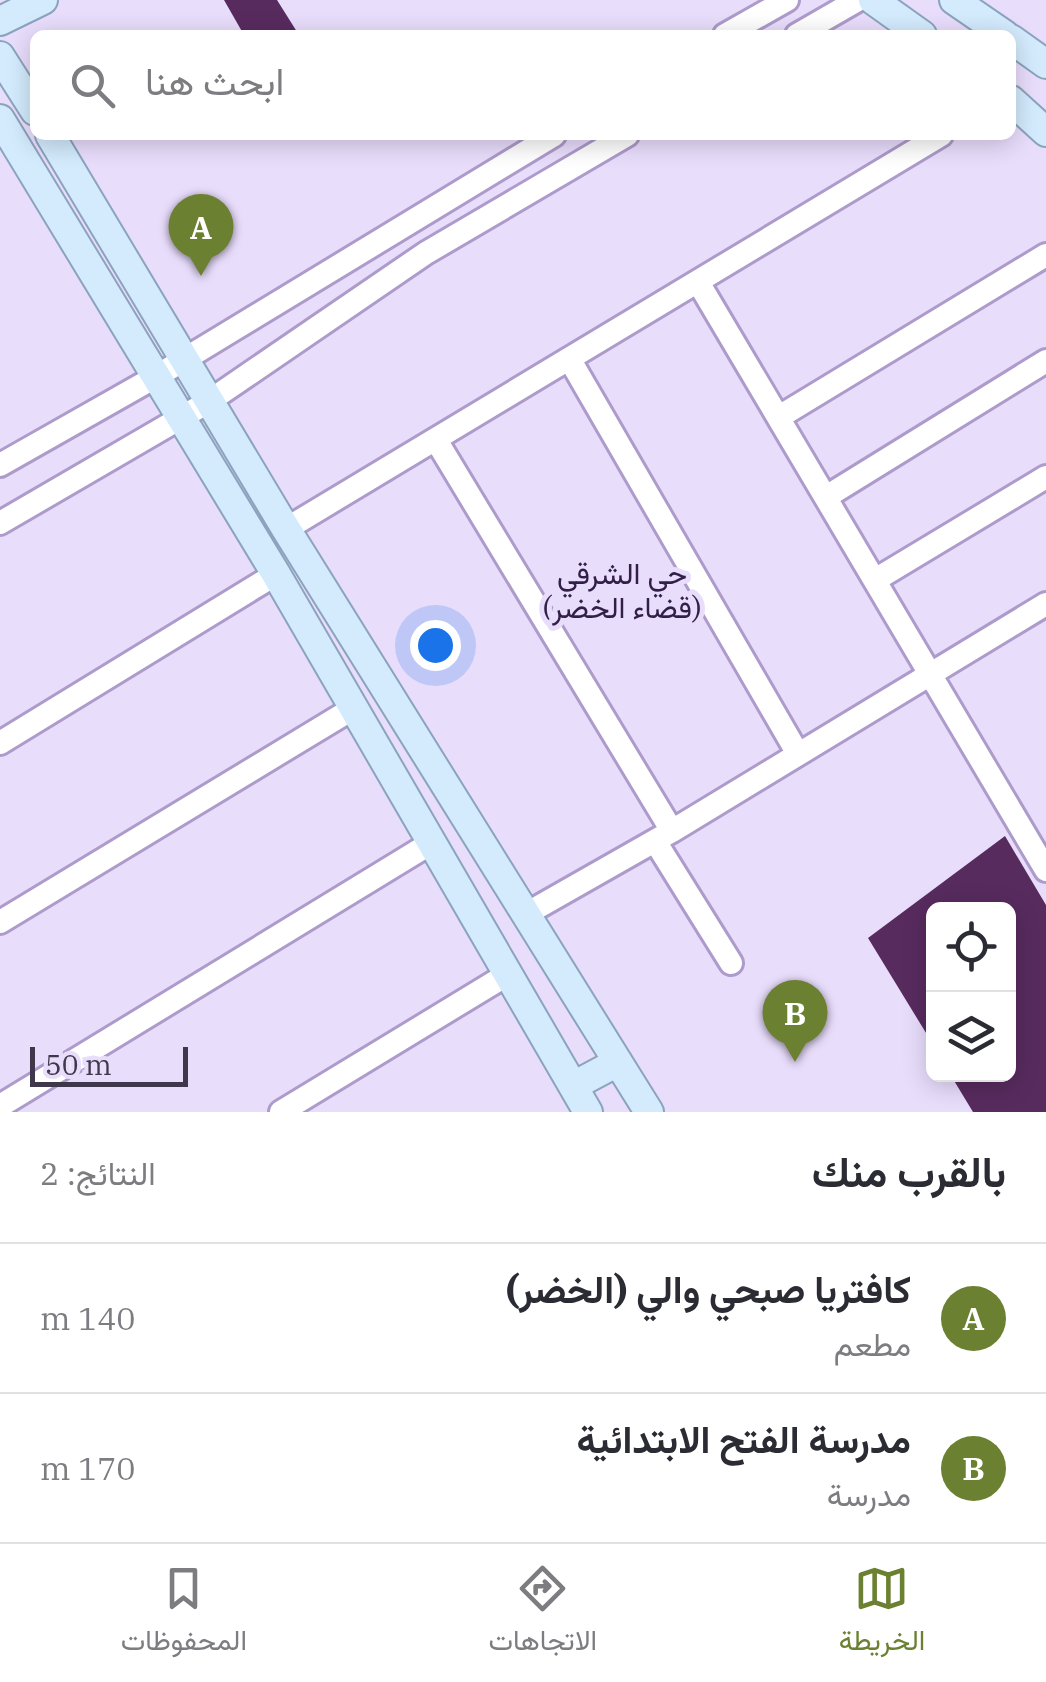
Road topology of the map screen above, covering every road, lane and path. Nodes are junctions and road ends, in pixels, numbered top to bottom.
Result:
1 (43, 0) edge
2 (787, 0) edge
3 (855, 0) edge
4 (873, 0) edge
5 (954, 0) edge
6 (0, 21) edge
7 (733, 30) edge
8 (805, 30) edge
9 (915, 30) edge
10 (997, 30) edge
11 (1016, 43) edge
12 (0, 56) edge
13 (1046, 64) edge
14 (30, 103) edge
15 (1016, 105) edge
16 (0, 118) edge
17 (1046, 132) edge
18 (53, 140) edge
19 (546, 140) edge
20 (618, 140) edge
21 (933, 140) edge
22 (1046, 255) edge
23 (698, 282) junction
24 (184, 359) junction
25 (570, 360) junction
26 (1046, 361) edge
27 (157, 376) junction
28 (208, 402) junction
29 (182, 418) junction
30 (779, 418) junction
31 (436, 440) junction
32 (0, 465) edge
33 (1046, 477) edge
34 (826, 496) junction
35 (0, 523) edge
36 (286, 529) junction
37 (276, 574) junction
38 (876, 580) junction
39 (1046, 604) edge
40 (930, 672) junction
41 (352, 709) junction
42 (0, 742) edge
43 (798, 754) junction
44 (664, 836) junction
45 (431, 842) junction
46 (1046, 870) edge
47 (526, 914) junction
48 (0, 922) edge
49 (731, 963) dead end
50 (508, 974) junction
51 (618, 1062) junction
52 (573, 1086) junction
53 (0, 1106) edge
54 (281, 1112) edge
55 (588, 1112) edge
56 (650, 1112) edge

1 - 6 main road
2 - 7 street
3 - 4 main road
3 - 8 street
4 - 9 main road
5 - 10 main road
11 - 13 main road
12 - 14 main road
15 - 17 main road
16 - 27 main road
18 - 24 main road
19 - 24 street
20 - 28 street
21 - 23 street
22 - 30 street
23 - 25 street
23 - 30 street
24 - 27 street
24 - 28 main road
25 - 31 street
25 - 43 street
26 - 34 street
27 - 29 main road
27 - 32 street
28 - 29 street
28 - 36 main road
29 - 35 street
29 - 37 main road
30 - 34 street
31 - 36 street
31 - 44 street
33 - 38 street
34 - 38 street
36 - 47 main road
37 - 41 main road
37 - 42 street
38 - 40 street
39 - 40 street
40 - 43 street
40 - 46 street
41 - 45 main road
41 - 48 street
43 - 44 street
44 - 47 street
44 - 49 street
45 - 50 main road
45 - 53 street
47 - 51 main road
50 - 52 main road
50 - 54 street
51 - 52 main road
51 - 56 main road
52 - 55 main road

